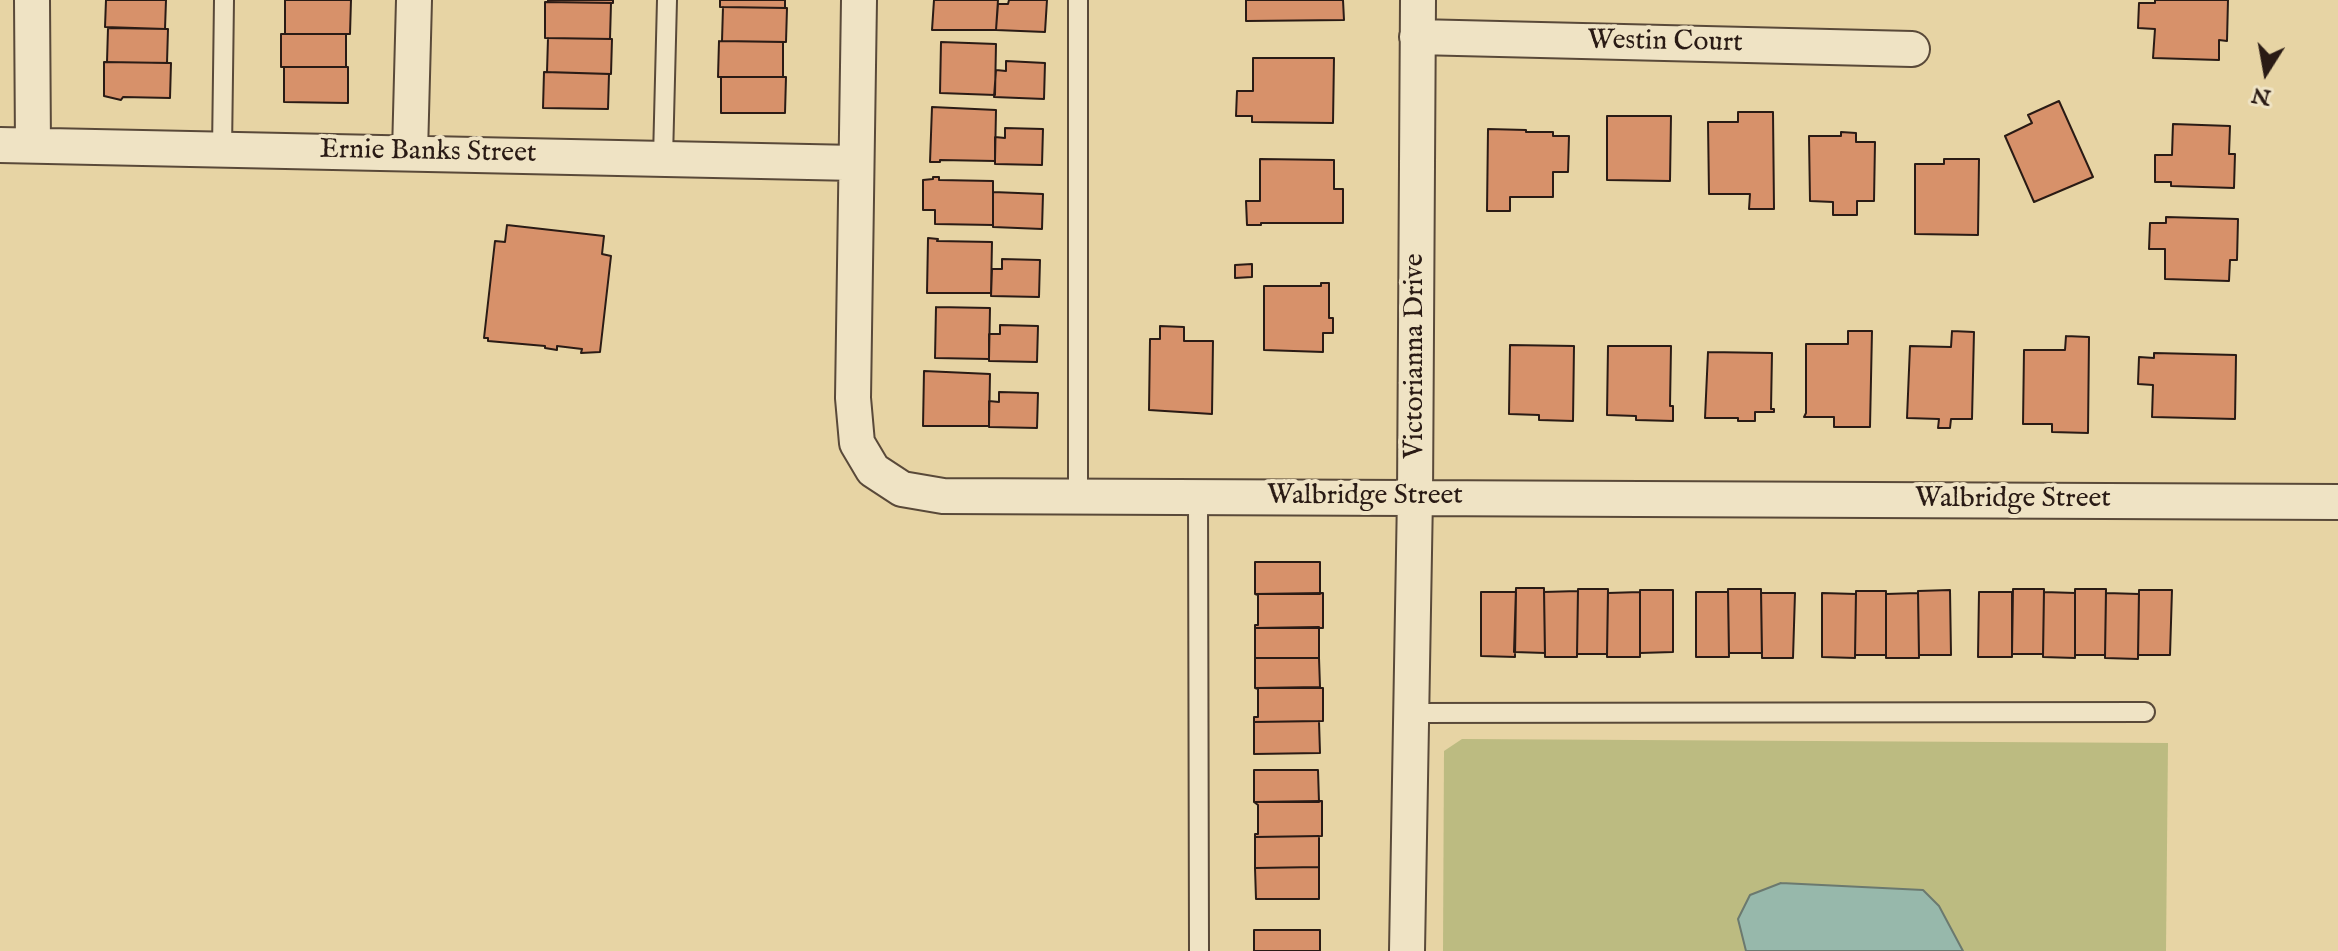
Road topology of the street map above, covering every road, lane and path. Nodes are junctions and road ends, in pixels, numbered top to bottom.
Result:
1 (32, 0) edge
2 (224, 0) edge
3 (414, 0) edge
4 (667, 0) edge
5 (859, 0) edge
6 (1078, 0) edge
7 (1418, 0) edge
8 (1417, 37) junction
9 (1912, 49) dead end
10 (16, 145) edge
11 (222, 150) junction
12 (410, 153) junction
13 (663, 158) junction
14 (856, 163) junction
15 (1078, 496) junction
16 (1415, 496) junction
17 (1198, 497) junction
18 (2338, 502) edge
19 (2145, 712) dead end
20 (1412, 713) junction
21 (1199, 951) edge
22 (1407, 951) edge

1 - 10 street
2 - 11 lane
3 - 12 street
4 - 13 lane
5 - 14 street, Walbridge Street
6 - 15 lane
7 - 8 street, Victorianna Drive
8 - 9 street, Westin Court
8 - 16 street, Victorianna Drive
10 - 11 street, Ernie Banks Street
11 - 12 street, Ernie Banks Street
12 - 13 street, Ernie Banks Street
13 - 14 street, Ernie Banks Street
14 - 15 street, Walbridge Street
15 - 17 street, Walbridge Street
16 - 17 street, Walbridge Street
16 - 18 street, Walbridge Street
16 - 20 street, Victorianna Drive
17 - 21 lane
19 - 20 lane
20 - 22 street, Victorianna Drive

